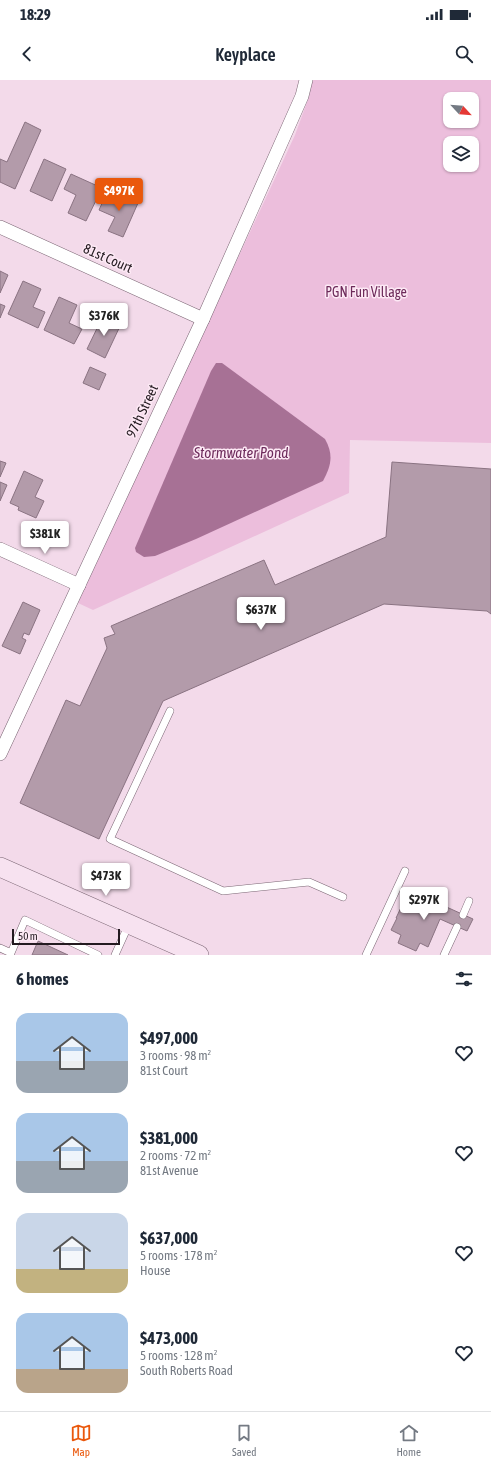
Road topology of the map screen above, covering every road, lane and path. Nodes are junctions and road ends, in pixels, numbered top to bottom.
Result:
1 (306, 80) edge
2 (0, 227) edge
3 (203, 319) junction
4 (0, 549) edge
5 (79, 585) junction
6 (170, 711) dead end
7 (0, 754) edge
8 (0, 867) edge
9 (405, 871) dead end
10 (343, 897) dead end
11 (469, 901) dead end
12 (463, 915) dead end
13 (129, 924) junction
14 (457, 927) dead end
15 (0, 948) edge
16 (98, 955) edge
17 (115, 955) edge
18 (199, 955) edge
19 (366, 955) edge
20 (444, 955) edge

1 - 3 street, 97th Street
2 - 3 street, 81st Court
3 - 5 street, 97th Street
4 - 5 street
5 - 7 street, 97th Street
6 - 10 lane
8 - 13 street
9 - 19 lane
11 - 12 lane
13 - 17 lane
13 - 18 street
14 - 20 lane
15 - 16 lane

